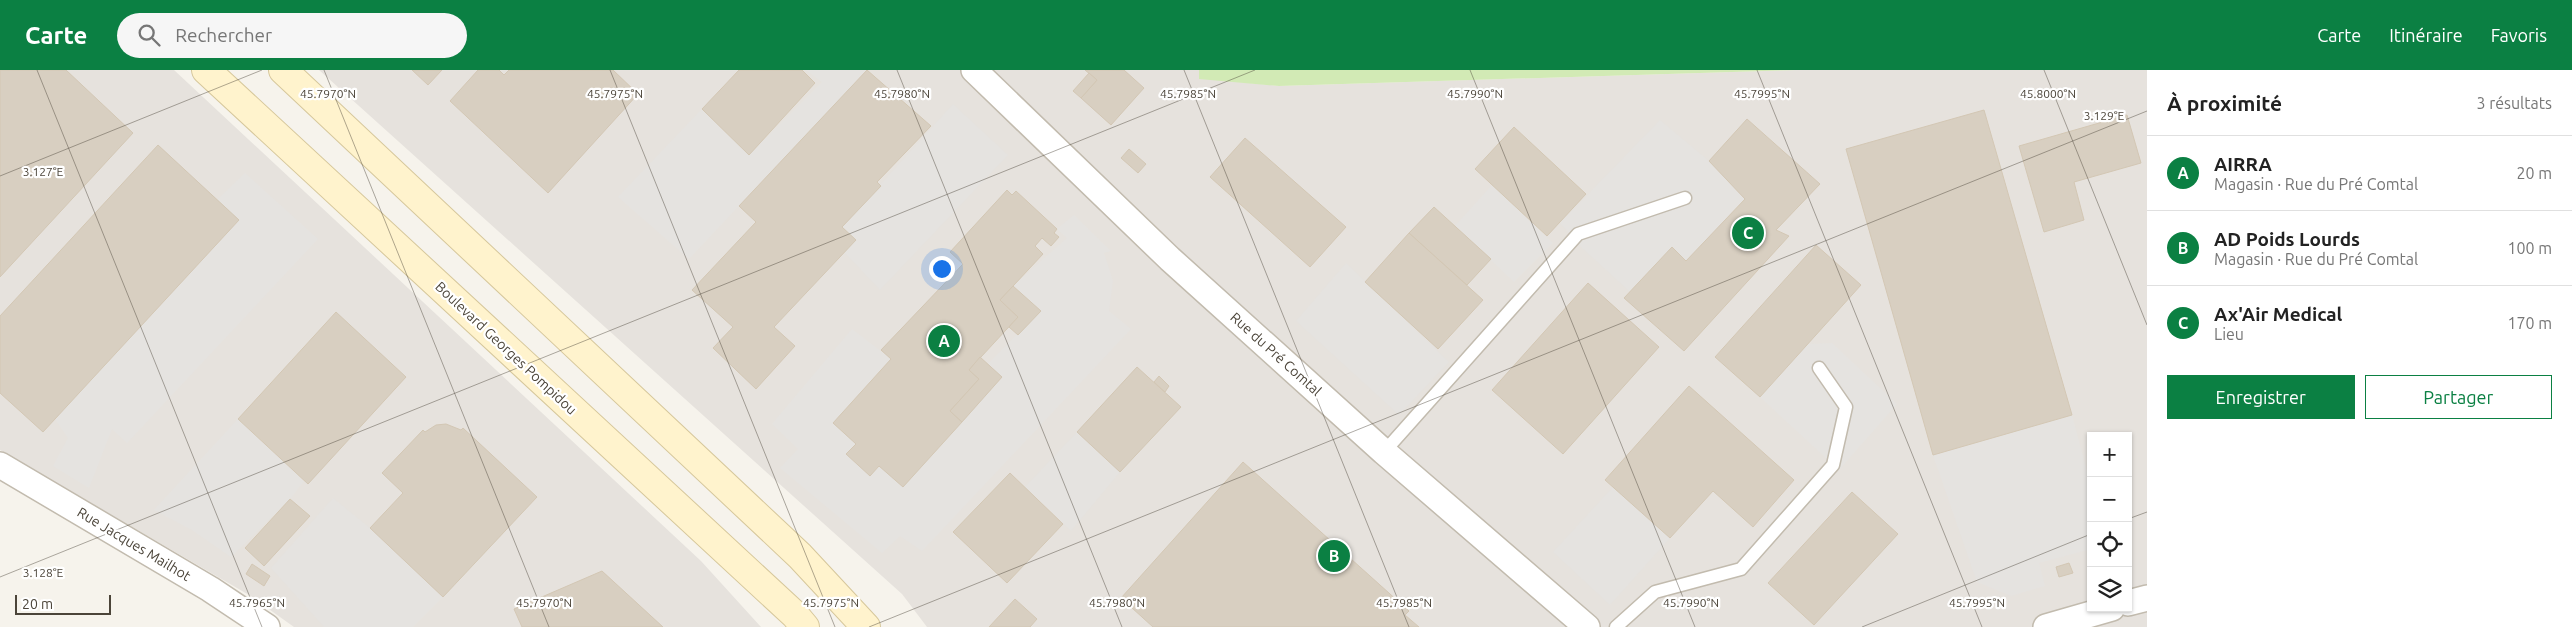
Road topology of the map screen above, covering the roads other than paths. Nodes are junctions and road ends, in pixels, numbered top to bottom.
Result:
1 (206, 70) edge
2 (283, 70) edge
3 (974, 70) edge
4 (1685, 198) dead end
5 (1819, 368) dead end
6 (1384, 452) junction
7 (0, 465) edge
8 (2147, 598) edge
9 (2132, 602) edge
10 (2098, 612) edge
11 (266, 627) edge
12 (805, 627) edge
13 (866, 627) edge
14 (1587, 627) edge
15 (1616, 627) edge
16 (2046, 627) edge

1 - 12 main road, Boulevard Georges Pompidou
2 - 13 main road
3 - 6 street, Rue du Pré Comtal
4 - 6 lane
5 - 15 lane
6 - 14 street, Rue du Pré Comtal
7 - 11 street, Rue Jacques Mailhot
8 - 9 street
10 - 16 street

